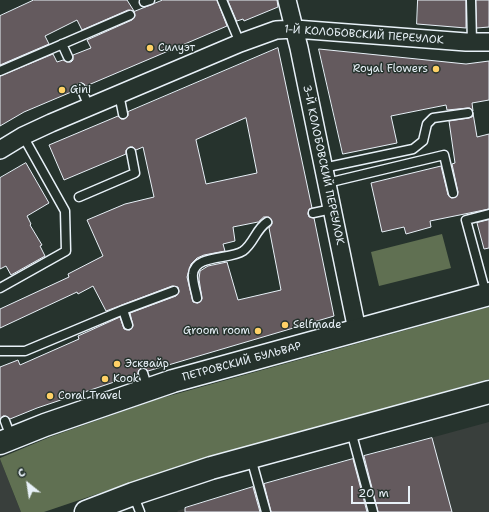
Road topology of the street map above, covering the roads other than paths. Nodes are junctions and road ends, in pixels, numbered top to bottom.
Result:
1 (222, 0) edge
2 (287, 0) edge
3 (471, 0) edge
4 (130, 15) dead end
5 (295, 29) junction
6 (472, 42) junction
7 (489, 42) edge
8 (240, 43) junction
9 (62, 44) junction
10 (68, 58) dead end
11 (0, 71) edge
12 (81, 88) dead end
13 (119, 94) junction
14 (89, 107) junction
15 (468, 113) dead end
16 (123, 114) dead end
17 (23, 136) junction
18 (0, 150) edge
19 (131, 152) dead end
20 (325, 175) junction
21 (453, 193) dead end
22 (79, 197) dead end
23 (332, 209) junction
24 (313, 213) dead end
25 (489, 214) edge
26 (267, 222) dead end
27 (0, 288) edge
28 (174, 290) dead end
29 (488, 295) edge
30 (198, 298) dead end
31 (123, 310) junction
32 (128, 325) dead end
33 (357, 330) junction
34 (0, 351) edge
35 (489, 392) edge
36 (351, 431) junction
37 (5, 434) edge
38 (251, 458) junction
39 (137, 503) edge
40 (86, 512) edge
41 (266, 512) edge
42 (374, 512) edge

1 - 8 lane
2 - 5 street, 3-Й КОЛОБОВСКИЙ ПЕРЕУЛОК
3 - 6 lane
4 - 9 lane
5 - 6 street, 1-Й КОЛОБОВСКИЙ ПЕРЕУЛОК
5 - 8 street, 1-Й КОЛОБОВСКИЙ ПЕРЕУЛОК
5 - 20 street, 3-Й КОЛОБОВСКИЙ ПЕРЕУЛОК
6 - 7 street, 1-Й КОЛОБОВСКИЙ ПЕРЕУЛОК
8 - 13 street, 1-Й КОЛОБОВСКИЙ ПЕРЕУЛОК
9 - 10 lane
9 - 11 lane
12 - 14 lane
13 - 14 street, 1-Й КОЛОБОВСКИЙ ПЕРЕУЛОК
13 - 16 lane
14 - 17 street, 1-Й КОЛОБОВСКИЙ ПЕРЕУЛОК
15 - 20 lane
17 - 18 street, 1-Й КОЛОБОВСКИЙ ПЕРЕУЛОК
17 - 27 lane
19 - 22 lane
20 - 21 lane
20 - 23 street, 3-Й КОЛОБОВСКИЙ ПЕРЕУЛОК
23 - 24 lane
23 - 33 street, 3-Й КОЛОБОВСКИЙ ПЕРЕУЛОК
25 - 29 lane
26 - 30 lane
28 - 31 lane
29 - 33 main road, ПЕТРОВСКИЙ БУЛЬВАР
31 - 32 lane
31 - 34 lane
33 - 37 main road, ПЕТРОВСКИЙ БУЛЬВАР
35 - 36 main road
36 - 38 main road
36 - 42 lane
38 - 39 main road
38 - 41 lane
39 - 40 main road

